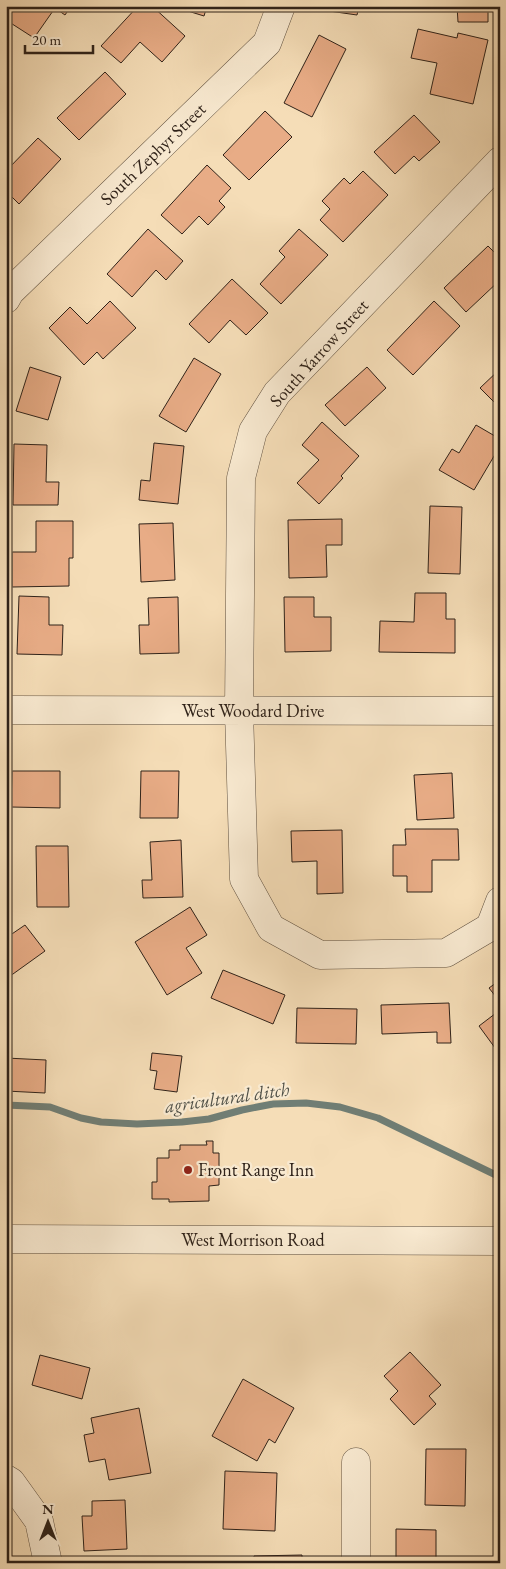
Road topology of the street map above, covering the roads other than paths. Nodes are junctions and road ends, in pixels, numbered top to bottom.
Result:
1 (281, 6) edge
2 (500, 161) edge
3 (8, 293) edge
4 (6, 710) edge
5 (239, 711) junction
6 (500, 711) edge
7 (500, 901) edge
8 (6, 1239) edge
9 (500, 1241) edge
10 (356, 1462) dead end
11 (6, 1480) edge
12 (48, 1563) edge
13 (356, 1563) edge

1 - 3 street, South Zephyr Street
2 - 5 street, South Yarrow Street
4 - 5 street, West Woodard Drive
5 - 6 street, West Woodard Drive
5 - 7 street, South Yarrow Street
8 - 9 street, West Morrison Road
10 - 13 street
11 - 12 street

